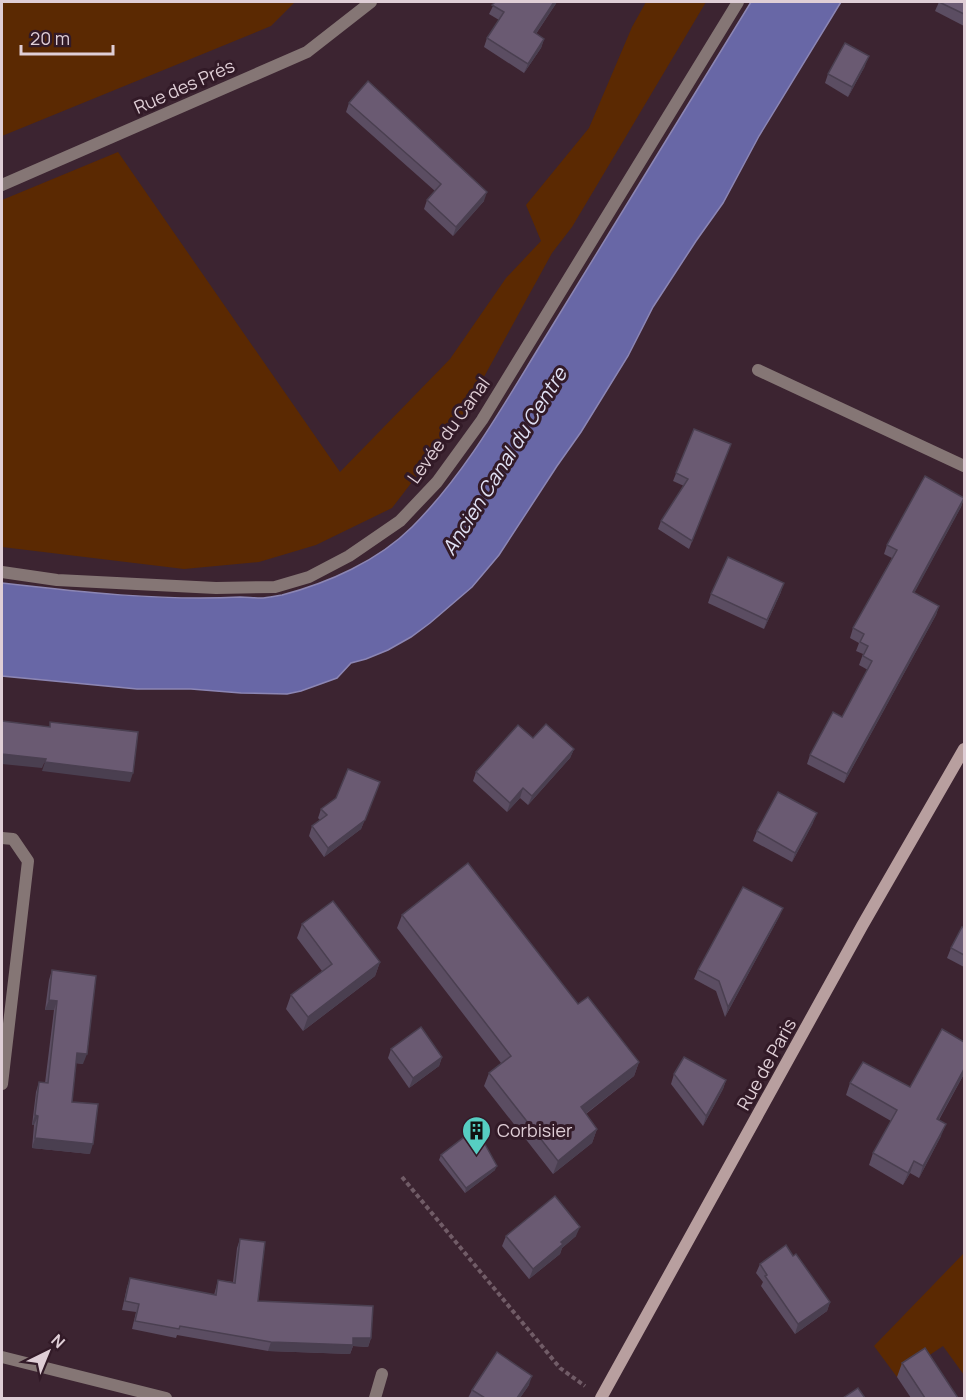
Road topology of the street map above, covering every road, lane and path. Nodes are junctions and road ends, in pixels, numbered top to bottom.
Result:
1 (371, 2) edge
2 (738, 2) edge
3 (2, 185) edge
4 (758, 369) dead end
5 (964, 466) edge
6 (2, 572) edge
7 (964, 749) edge
8 (2, 838) edge
9 (2, 1084) edge
10 (402, 1177) dead end
11 (2, 1357) edge
12 (382, 1374) dead end
13 (166, 1398) edge
14 (375, 1398) edge
15 (601, 1398) edge

1 - 3 street, Rue des Prés
2 - 6 street, Levée du Canal
4 - 5 street
7 - 15 main road, Rue de Paris
8 - 9 street
10 - 15 path
11 - 13 street
12 - 14 street

